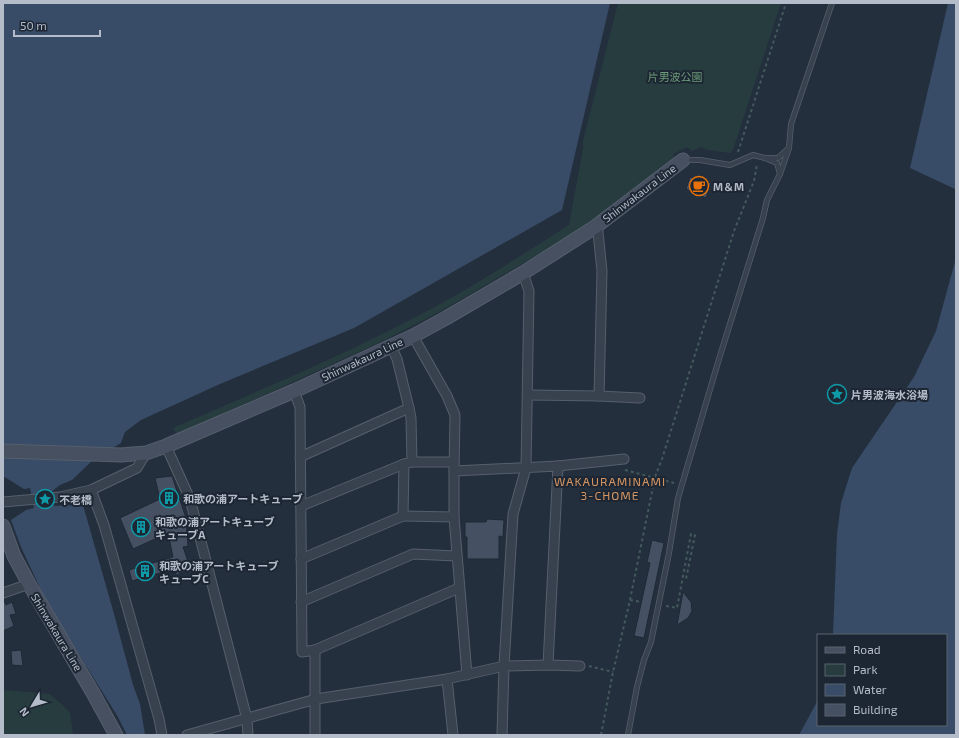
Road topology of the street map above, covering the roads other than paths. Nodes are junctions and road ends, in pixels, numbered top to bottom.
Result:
1 (832, 3) edge
2 (789, 148) junction
3 (765, 158) junction
4 (683, 160) joint
5 (780, 174) junction
6 (595, 227) junction
7 (523, 273) junction
8 (414, 336) junction
9 (391, 346) junction
10 (294, 391) junction
11 (528, 395) junction
12 (600, 396) junction
13 (640, 398) dead end
14 (409, 408) junction
15 (166, 446) junction
16 (3, 451) edge
17 (146, 453) junction
18 (300, 457) junction
19 (624, 459) dead end
20 (408, 463) junction
21 (558, 466) junction
22 (454, 467) junction
23 (526, 468) junction
24 (91, 490) junction
25 (3, 502) edge
26 (301, 506) junction
27 (403, 516) junction
28 (454, 517) junction
29 (3, 526) edge
30 (456, 556) junction
31 (301, 559) junction
32 (29, 584) junction
33 (459, 588) junction
34 (3, 593) edge
35 (301, 602) junction
36 (315, 650) junction
37 (548, 665) junction
38 (504, 666) junction
39 (580, 666) dead end
40 (467, 674) junction
41 (447, 679) junction
42 (316, 699) junction
43 (247, 719) junction
44 (116, 735) edge
45 (162, 735) edge
46 (188, 735) edge
47 (248, 735) edge
48 (316, 735) edge
49 (453, 735) edge
50 (502, 735) edge
51 (628, 735) edge

1 - 2 lane
2 - 3 lane
2 - 5 lane
3 - 4 lane
3 - 5 lane
4 - 6 main road, Shinwakaura Line
5 - 51 lane
6 - 7 main road, Shinwakaura Line
6 - 12 street
7 - 8 main road, Shinwakaura Line
7 - 11 street
8 - 9 main road, Shinwakaura Line
8 - 22 street
9 - 10 main road, Shinwakaura Line
9 - 14 street
10 - 15 main road, Shinwakaura Line
10 - 18 street
11 - 12 street
11 - 23 street
12 - 13 street
14 - 18 street
14 - 20 street
15 - 17 main road, Shinwakaura Line
15 - 43 street
16 - 17 main road, Shinwakaura Line
17 - 24 street
18 - 26 street
19 - 21 street
20 - 22 street
20 - 26 street
20 - 27 street
21 - 23 street
21 - 37 street
22 - 23 street
22 - 28 street
23 - 38 street
24 - 25 street
24 - 45 street
26 - 31 street
27 - 28 street
27 - 31 street
28 - 30 street
29 - 32 main road, Shinwakaura Line
30 - 33 street
30 - 35 street
31 - 35 street
32 - 34 street
32 - 44 main road, Shinwakaura Line
33 - 36 street
33 - 40 street
35 - 36 street
36 - 42 street
37 - 38 street
37 - 39 street
38 - 40 street
38 - 50 street
40 - 41 street
41 - 42 street
41 - 49 street
42 - 43 street
42 - 48 street
43 - 46 street
43 - 47 street

